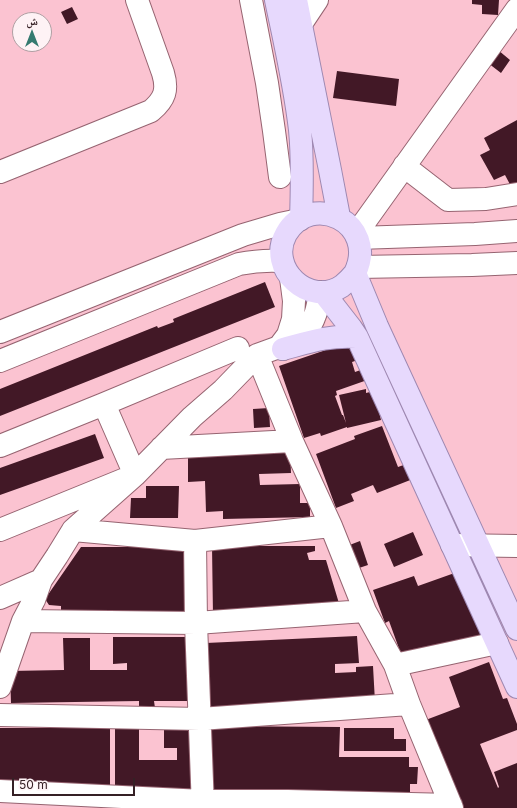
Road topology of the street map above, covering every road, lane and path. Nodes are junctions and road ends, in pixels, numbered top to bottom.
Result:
1 (137, 0) edge
2 (250, 0) edge
3 (276, 0) edge
4 (296, 0) edge
5 (318, 0) edge
6 (516, 13) edge
7 (301, 24) junction
8 (404, 166) junction
9 (0, 172) edge
10 (280, 177) dead end
11 (517, 194) edge
12 (338, 217) junction
13 (300, 219) junction
14 (517, 231) edge
15 (357, 236) junction
16 (517, 263) edge
17 (287, 270) junction
18 (357, 270) junction
19 (321, 292) junction
20 (0, 332) edge
21 (357, 338) junction
22 (281, 348) junction
23 (248, 352) junction
24 (0, 361) edge
25 (104, 404) junction
26 (292, 441) junction
27 (0, 446) edge
28 (161, 448) junction
29 (135, 475) junction
30 (331, 526) junction
31 (0, 530) edge
32 (73, 530) junction
33 (195, 541) junction
34 (452, 545) junction
35 (478, 545) junction
36 (517, 546) edge
37 (41, 580) junction
38 (0, 598) edge
39 (365, 611) junction
40 (23, 621) junction
41 (196, 623) junction
42 (517, 629) edge
43 (497, 643) junction
44 (395, 665) junction
45 (0, 687) edge
46 (517, 687) edge
47 (409, 704) junction
48 (0, 715) edge
49 (200, 719) junction
50 (0, 791) edge
51 (203, 804) edge
52 (288, 804) edge
53 (452, 806) edge

1 - 9 street
2 - 10 street
3 - 13 main road
4 - 7 main road
5 - 7 street
6 - 8 street
7 - 12 main road
8 - 11 street
8 - 15 street
12 - 13 main road
12 - 15 main road
13 - 17 main road
13 - 20 street
14 - 15 street
15 - 18 main road
16 - 18 street
17 - 19 main road
17 - 22 street
17 - 24 street
18 - 19 main road
18 - 35 main road
19 - 21 main road
19 - 22 street
21 - 22 main road
21 - 34 main road
22 - 23 street
23 - 25 street
23 - 26 street
23 - 28 street
25 - 27 street
25 - 29 street
26 - 28 street
26 - 30 street
28 - 29 street
29 - 31 street
29 - 32 street
30 - 33 street
30 - 39 street
32 - 33 street
32 - 37 street
33 - 41 street
34 - 35 street
34 - 43 main road
35 - 36 street
35 - 42 main road
37 - 38 street
37 - 40 street
39 - 41 street
39 - 44 street
40 - 41 street
40 - 45 street
41 - 49 street
43 - 44 street
43 - 46 main road
44 - 47 street
47 - 49 street
47 - 53 street
48 - 49 street
49 - 51 street
50 - 51 street
51 - 52 street
52 - 53 street

